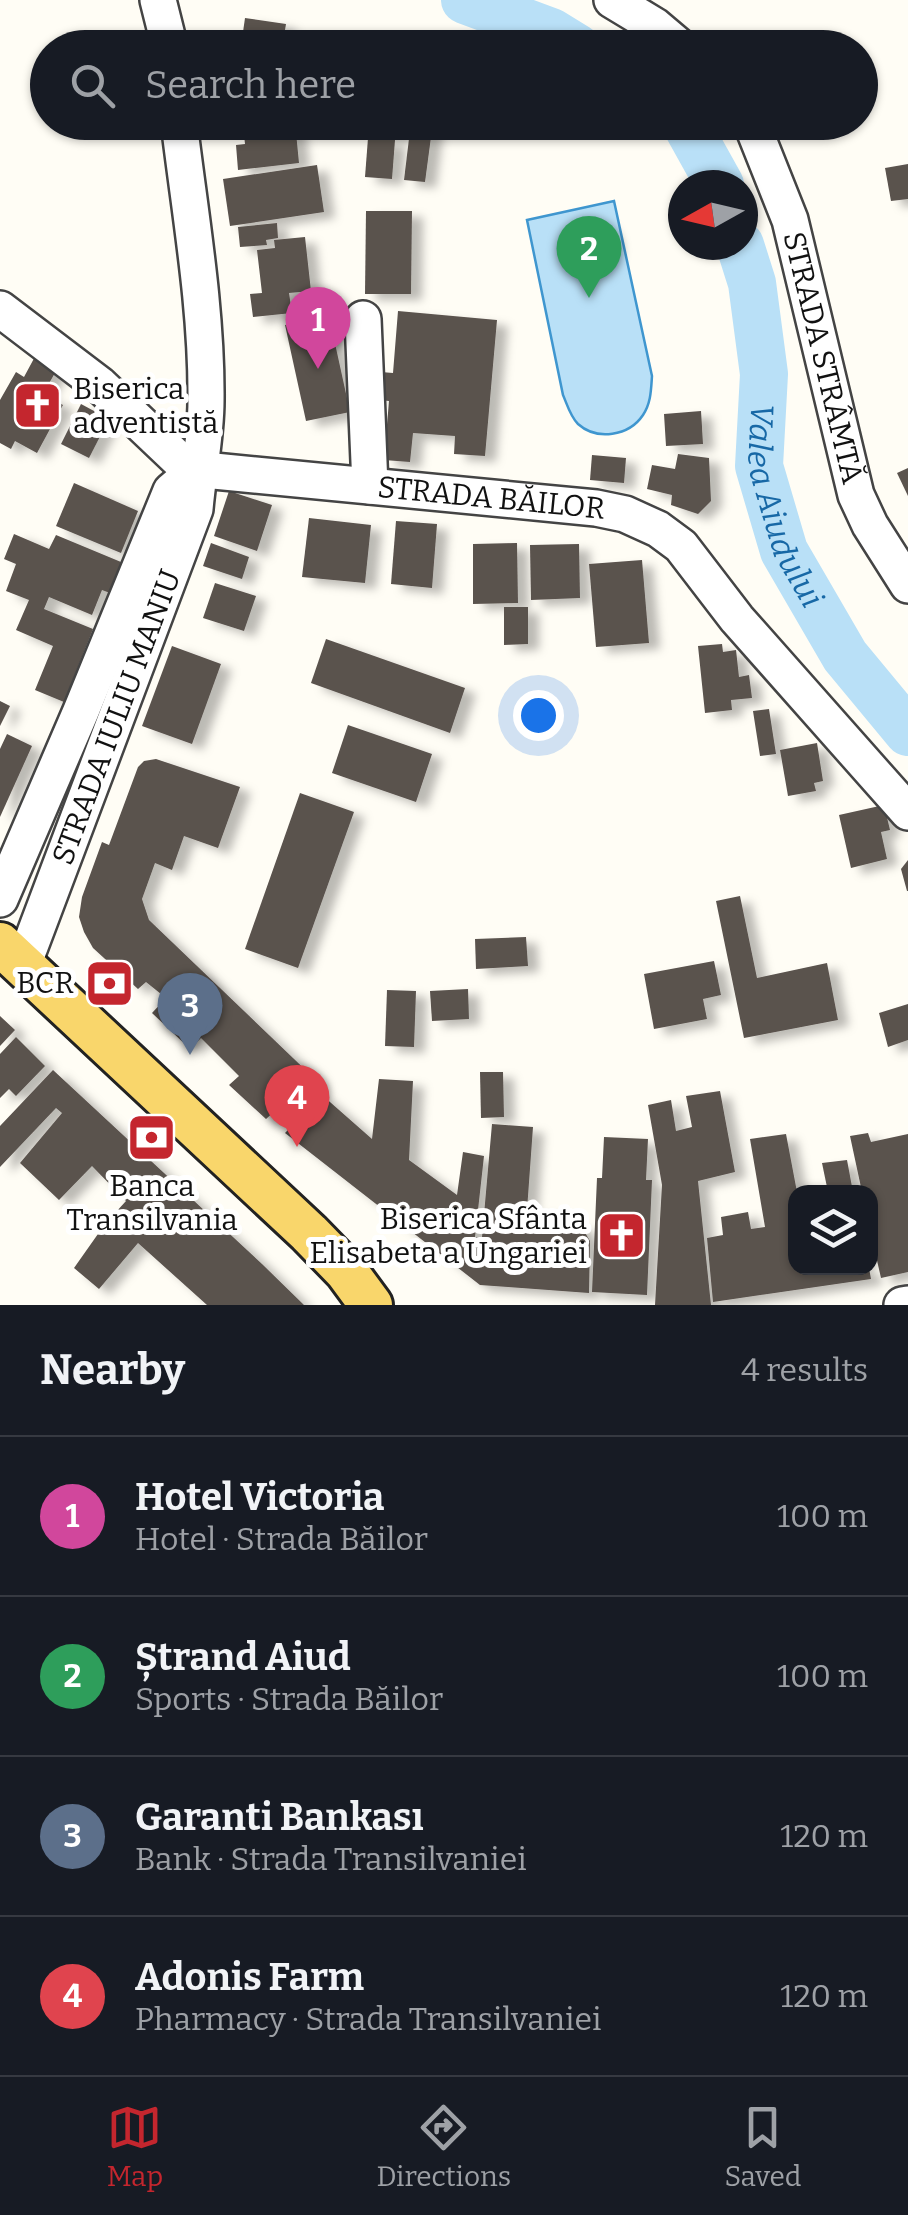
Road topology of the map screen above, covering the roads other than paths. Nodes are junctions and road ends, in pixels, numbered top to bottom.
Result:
1 (158, 0) edge
2 (612, 0) edge
3 (166, 30) edge
4 (659, 30) edge
5 (181, 140) edge
6 (758, 140) edge
7 (0, 309) edge
8 (363, 319) dead end
9 (198, 468) junction
10 (370, 486) junction
11 (908, 586) edge
12 (908, 812) edge
13 (0, 899) edge
14 (12, 955) edge
15 (371, 1305) edge

1 - 3 street
2 - 4 street
5 - 9 street, STRADA IULIU MANIU
6 - 11 street, STRADA STRÂMTĂ
7 - 9 street, STRADA BĂILOR
8 - 10 street
9 - 10 street, STRADA BĂILOR
9 - 13 street, STRADA IULIU MANIU
9 - 14 street, STRADA IULIU MANIU
10 - 12 street, STRADA BĂILOR
14 - 15 main road

